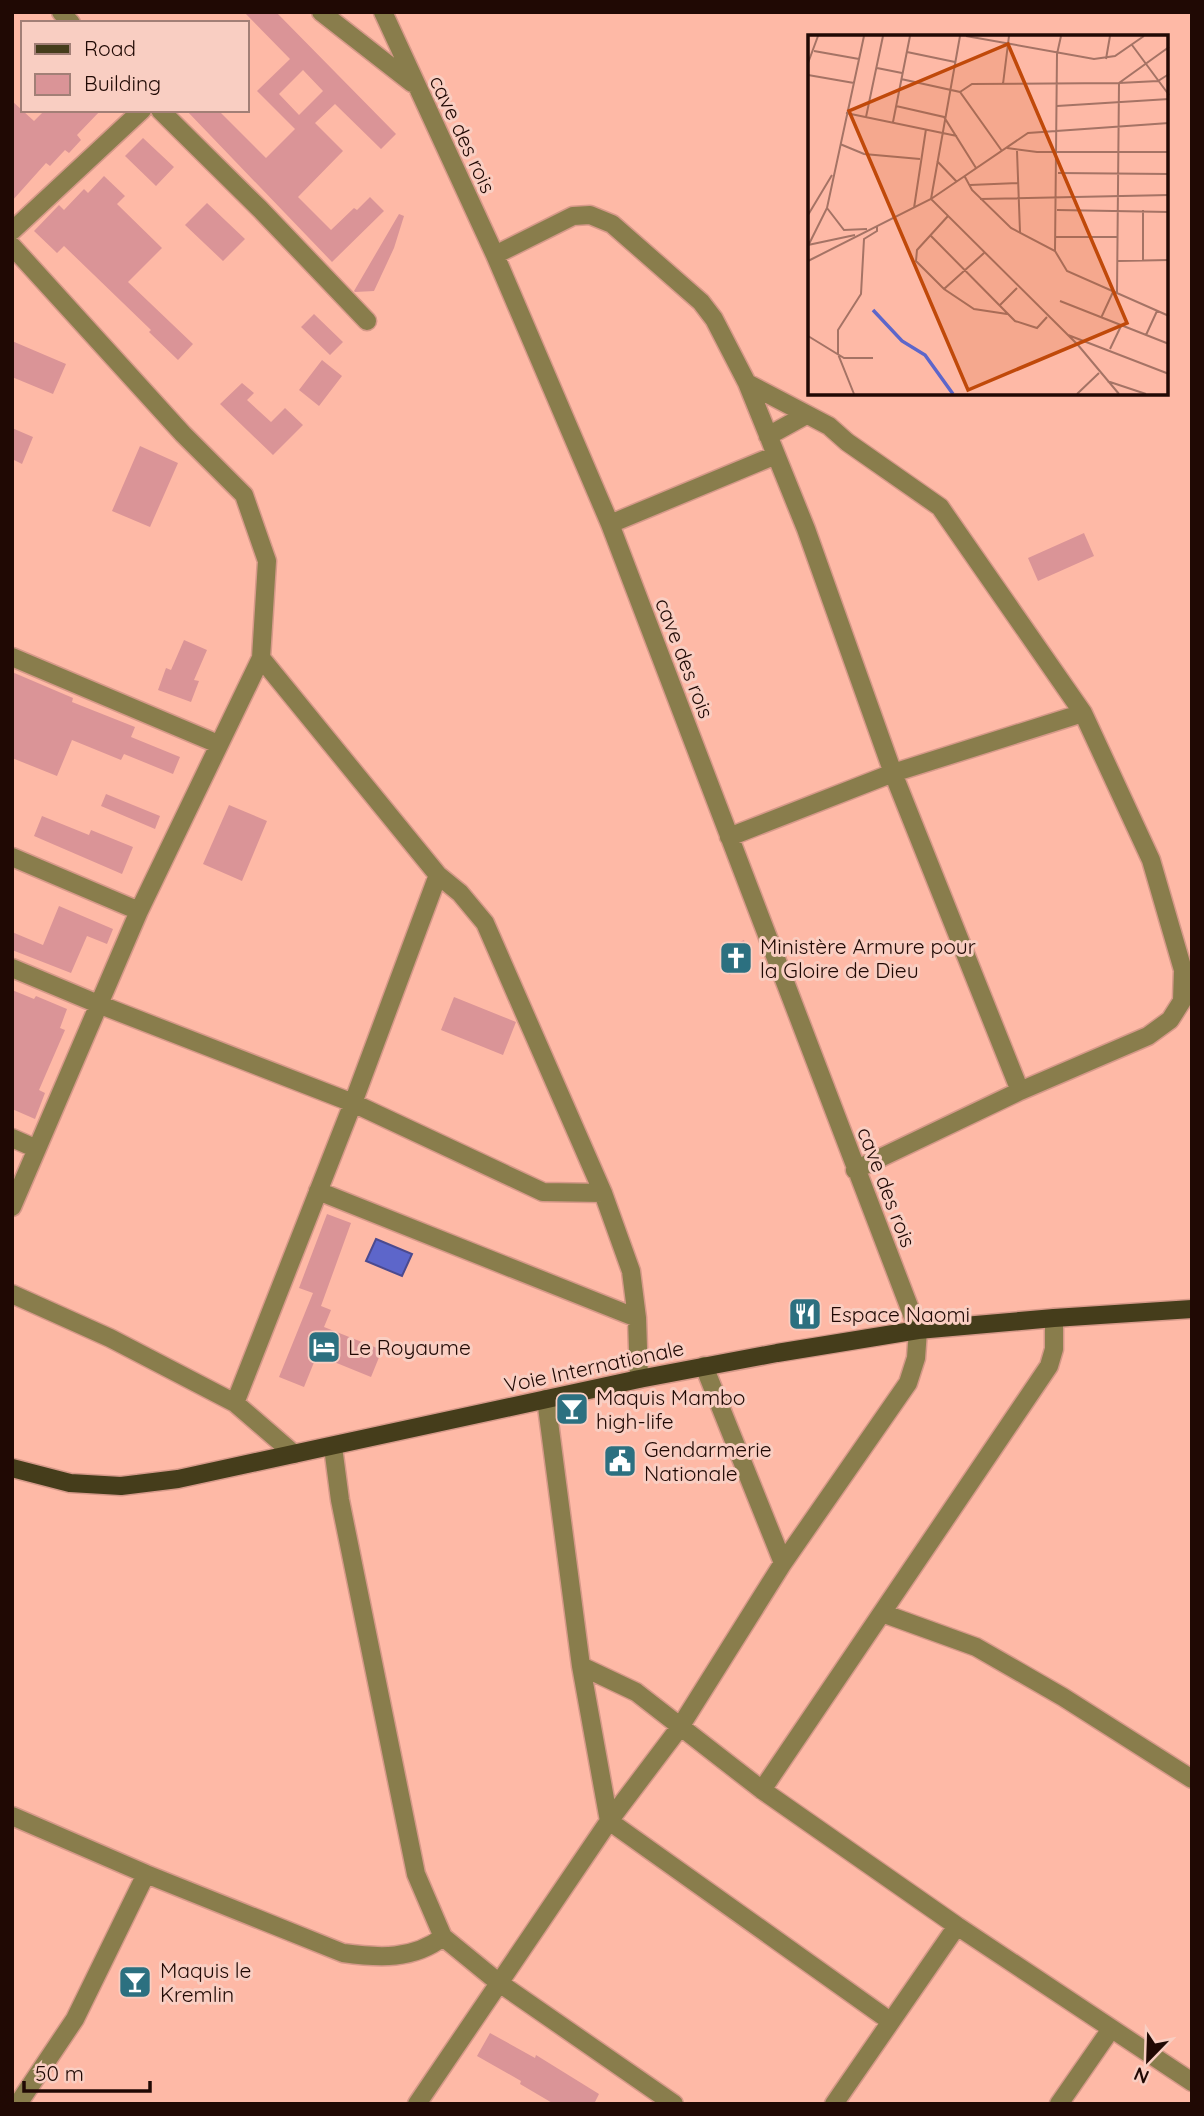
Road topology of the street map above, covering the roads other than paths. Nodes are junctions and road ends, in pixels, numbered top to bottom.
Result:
1 (321, 12) edge
2 (383, 12) edge
3 (416, 86) junction
4 (140, 112) edge
5 (162, 112) edge
6 (12, 231) edge
7 (12, 246) edge
8 (495, 255) junction
9 (367, 321) dead end
10 (747, 383) junction
11 (806, 415) junction
12 (768, 436) junction
13 (776, 455) junction
14 (610, 524) junction
15 (12, 657) edge
16 (261, 658) junction
17 (1083, 713) junction
18 (218, 744) junction
19 (893, 773) junction
20 (729, 837) junction
21 (12, 857) edge
22 (438, 875) junction
23 (139, 911) junction
24 (12, 968) edge
25 (98, 1004) junction
26 (1020, 1091) junction
27 (353, 1103) junction
28 (12, 1138) edge
29 (37, 1149) junction
30 (855, 1170) junction
31 (318, 1191) junction
32 (603, 1193) junction
33 (12, 1207) edge
34 (12, 1294) edge
35 (1192, 1309) edge
36 (637, 1318) junction
37 (1054, 1318) junction
38 (918, 1330) junction
39 (704, 1366) junction
40 (639, 1379) junction
41 (546, 1399) junction
42 (235, 1403) junction
43 (333, 1447) junction
44 (294, 1454) junction
45 (12, 1468) edge
46 (783, 1563) junction
47 (882, 1612) junction
48 (581, 1666) junction
49 (680, 1727) junction
50 (1192, 1779) edge
51 (762, 1790) junction
52 (12, 1816) edge
53 (609, 1821) junction
54 (146, 1874) junction
55 (957, 1926) junction
56 (443, 1937) junction
57 (498, 1982) junction
58 (890, 2021) junction
59 (1111, 2029) junction
60 (1192, 2082) edge
61 (18, 2104) edge
62 (418, 2104) edge
63 (674, 2104) edge
64 (834, 2104) edge
65 (1059, 2104) edge

1 - 3 street
2 - 3 street, cave des rois
3 - 8 street, cave des rois
4 - 6 street
5 - 9 street
7 - 16 street
8 - 10 street
8 - 14 street, cave des rois
10 - 11 street
10 - 12 street
11 - 12 street
11 - 17 street
12 - 13 street
13 - 14 street
13 - 19 street
14 - 20 street, cave des rois
15 - 18 street
16 - 18 street
16 - 22 street
17 - 19 street
17 - 26 street
18 - 23 street
19 - 20 street
19 - 26 street
20 - 30 street, cave des rois
21 - 23 street
22 - 27 street
22 - 32 street
23 - 25 street
24 - 25 street
25 - 27 street
25 - 29 street
26 - 30 street
27 - 31 street
27 - 32 street
28 - 29 street
29 - 33 street
30 - 38 street, cave des rois
31 - 36 street
31 - 42 street
32 - 36 street
34 - 42 street
35 - 37 main road, Voie Internationale
36 - 40 street
37 - 38 main road, Voie Internationale
37 - 47 street
38 - 39 main road, Voie Internationale
38 - 46 street
39 - 40 main road, Voie Internationale
39 - 46 street
40 - 41 main road, Voie Internationale
41 - 43 main road, Voie Internationale
41 - 48 street
42 - 44 street
43 - 44 main road, Voie Internationale
43 - 56 street
44 - 45 main road, Voie Internationale
46 - 49 street
47 - 50 street
47 - 51 street
48 - 49 street
48 - 53 street
49 - 51 street
49 - 53 street
51 - 55 street
52 - 54 street
53 - 57 street
53 - 58 street
54 - 56 street
54 - 61 street
55 - 58 street
55 - 59 street
56 - 57 street
57 - 62 street
57 - 63 street
58 - 64 street
59 - 60 street
59 - 65 street

